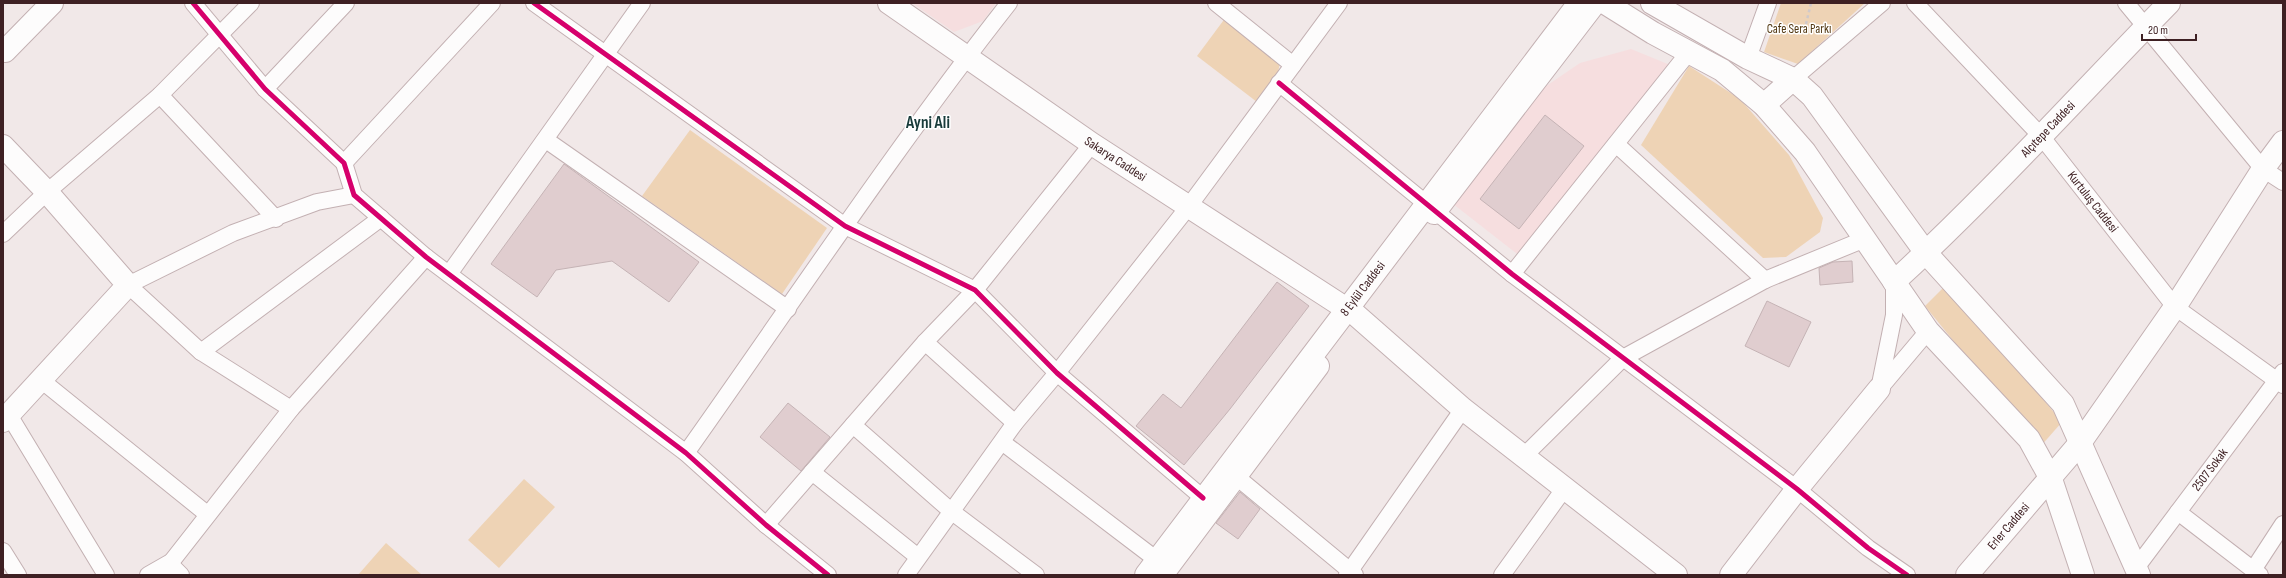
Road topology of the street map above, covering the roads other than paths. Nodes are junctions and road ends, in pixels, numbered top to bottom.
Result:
1 (38, 3) edge
2 (52, 3) edge
3 (193, 3) edge
4 (251, 3) edge
5 (346, 3) edge
6 (492, 3) edge
7 (534, 3) edge
8 (642, 3) edge
9 (889, 3) edge
10 (1009, 3) edge
11 (1216, 3) edge
12 (1339, 3) edge
13 (1579, 3) edge
14 (1595, 3) edge
15 (1606, 3) edge
16 (1652, 3) edge
17 (1768, 3) edge
18 (1882, 3) edge
19 (1915, 3) edge
20 (2126, 3) edge
21 (2169, 3) edge
22 (2147, 26) junction
23 (220, 34) junction
24 (4, 52) edge
25 (1689, 52) junction
26 (607, 53) junction
27 (967, 56) junction
28 (1748, 58) junction
29 (1293, 65) junction
30 (1793, 79) junction
31 (1279, 83) junction
32 (265, 89) junction
33 (160, 95) junction
34 (1764, 105) junction
35 (2041, 136) junction
36 (546, 140) junction
37 (2283, 142) edge
38 (1092, 144) junction
39 (1616, 144) junction
40 (3, 146) edge
41 (344, 163) junction
42 (2263, 169) junction
43 (2283, 182) edge
44 (47, 192) junction
45 (354, 195) junction
46 (1189, 206) junction
47 (1430, 208) junction
48 (381, 218) junction
49 (276, 219) junction
50 (845, 226) junction
51 (3, 234) edge
52 (1865, 240) junction
53 (1926, 253) junction
54 (426, 256) junction
55 (449, 274) junction
56 (1512, 274) junction
57 (1765, 280) junction
58 (1894, 282) junction
59 (128, 285) junction
60 (975, 290) junction
61 (2175, 307) junction
62 (788, 309) junction
63 (1351, 312) junction
64 (1928, 331) junction
65 (925, 342) junction
66 (202, 352) junction
67 (1623, 358) junction
68 (1057, 373) junction
69 (2281, 379) edge
70 (41, 380) junction
71 (1879, 389) junction
72 (291, 409) junction
73 (1463, 409) junction
74 (6, 418) edge
75 (1015, 423) junction
76 (853, 426) junction
77 (1002, 442) junction
78 (2080, 443) junction
79 (686, 453) junction
80 (1523, 457) junction
81 (812, 472) junction
82 (1231, 472) junction
83 (2051, 480) junction
84 (1564, 489) junction
85 (1797, 489) junction
86 (1203, 498) junction
87 (951, 511) junction
88 (2178, 512) junction
89 (207, 514) junction
90 (2283, 524) edge
91 (766, 525) junction
92 (3, 552) edge
93 (918, 557) junction
94 (165, 569) edge
95 (1155, 570) edge
96 (2138, 572) edge
97 (2257, 572) edge
98 (825, 574) edge
99 (1351, 574) edge
100 (18, 575) edge
101 (106, 575) edge
102 (148, 575) edge
103 (181, 575) edge
104 (906, 575) edge
105 (1036, 575) edge
106 (1502, 575) edge
107 (1676, 575) edge
108 (1731, 575) edge
109 (1907, 575) edge
110 (1968, 575) edge
111 (2083, 575) edge

1 - 24 main road
2 - 24 main road
3 - 23 street
4 - 23 street
5 - 32 street
6 - 41 street
7 - 26 street
8 - 26 street
9 - 27 main road, Sakarya Caddesi
10 - 27 street
11 - 29 street
12 - 29 street
13 - 47 main road, 8 Eylül Caddesi
14 - 47 main road
15 - 25 main road
16 - 28 main road
17 - 28 street
18 - 30 street
19 - 35 street, Kurtuluş Caddesi
20 - 22 street
21 - 22 main road, Alçıtepe Caddesi
22 - 35 main road, Alçıtepe Caddesi
22 - 42 street
23 - 32 street
23 - 33 street
25 - 34 main road
25 - 39 street
26 - 36 street
26 - 50 street
27 - 38 main road, Sakarya Caddesi
27 - 50 street
28 - 30 main road
29 - 31 street
30 - 34 main road
30 - 53 main road
31 - 46 street
31 - 47 street
32 - 41 street
33 - 44 street
33 - 49 street
34 - 52 main road
35 - 53 main road, Alçıtepe Caddesi
35 - 61 street, Kurtuluş Caddesi
36 - 55 street
36 - 62 street
37 - 42 main road, Erler Caddesi
38 - 46 main road, Sakarya Caddesi
38 - 60 street
39 - 56 street
39 - 57 street
40 - 44 main road
41 - 45 street
42 - 43 street
42 - 61 main road, Erler Caddesi
44 - 51 street
44 - 59 main road
45 - 48 street
45 - 49 street
46 - 63 main road, Sakarya Caddesi
46 - 68 street
47 - 56 street
47 - 63 main road, 8 Eylül Caddesi
48 - 54 street
48 - 66 street
49 - 59 street
50 - 60 street
50 - 62 street
52 - 57 street
52 - 58 main road
53 - 58 main road, Alçıtepe Caddesi
53 - 78 main road
54 - 55 street
54 - 72 street
55 - 79 street
56 - 67 street
57 - 67 street
58 - 64 main road
58 - 71 street
59 - 66 street
59 - 70 main road
60 - 65 street
60 - 68 street
61 - 69 street, Kurtuluş Caddesi
61 - 78 main road, Erler Caddesi
62 - 79 street
63 - 73 main road, Sakarya Caddesi
63 - 82 main road, 8 Eylül Caddesi
64 - 71 street
64 - 83 main road
65 - 75 street
65 - 76 street
66 - 72 street
67 - 80 street
67 - 85 street
68 - 75 street
68 - 86 street
69 - 88 street, 2507 Sokak
70 - 74 main road
70 - 89 street
71 - 85 main road
72 - 89 street
73 - 80 main road, Sakarya Caddesi
73 - 99 street
74 - 101 street
75 - 77 street
76 - 81 street
76 - 87 street
77 - 87 street
77 - 95 street
78 - 83 main road, Erler Caddesi
78 - 96 main road
79 - 91 street
80 - 84 main road, Sakarya Caddesi
81 - 91 street
81 - 93 street
82 - 86 main road, 8 Eylül Caddesi
82 - 95 main road
82 - 99 street
83 - 110 main road, Erler Caddesi
83 - 111 main road
84 - 106 street
84 - 107 main road, Sakarya Caddesi
85 - 108 main road
85 - 109 street
86 - 95 main road, 8 Eylül Caddesi
87 - 93 street
87 - 105 street
88 - 96 street, 2507 Sokak
88 - 97 street
89 - 94 street
90 - 97 street
91 - 98 street
92 - 100 street
93 - 104 street
94 - 102 street
94 - 103 street

